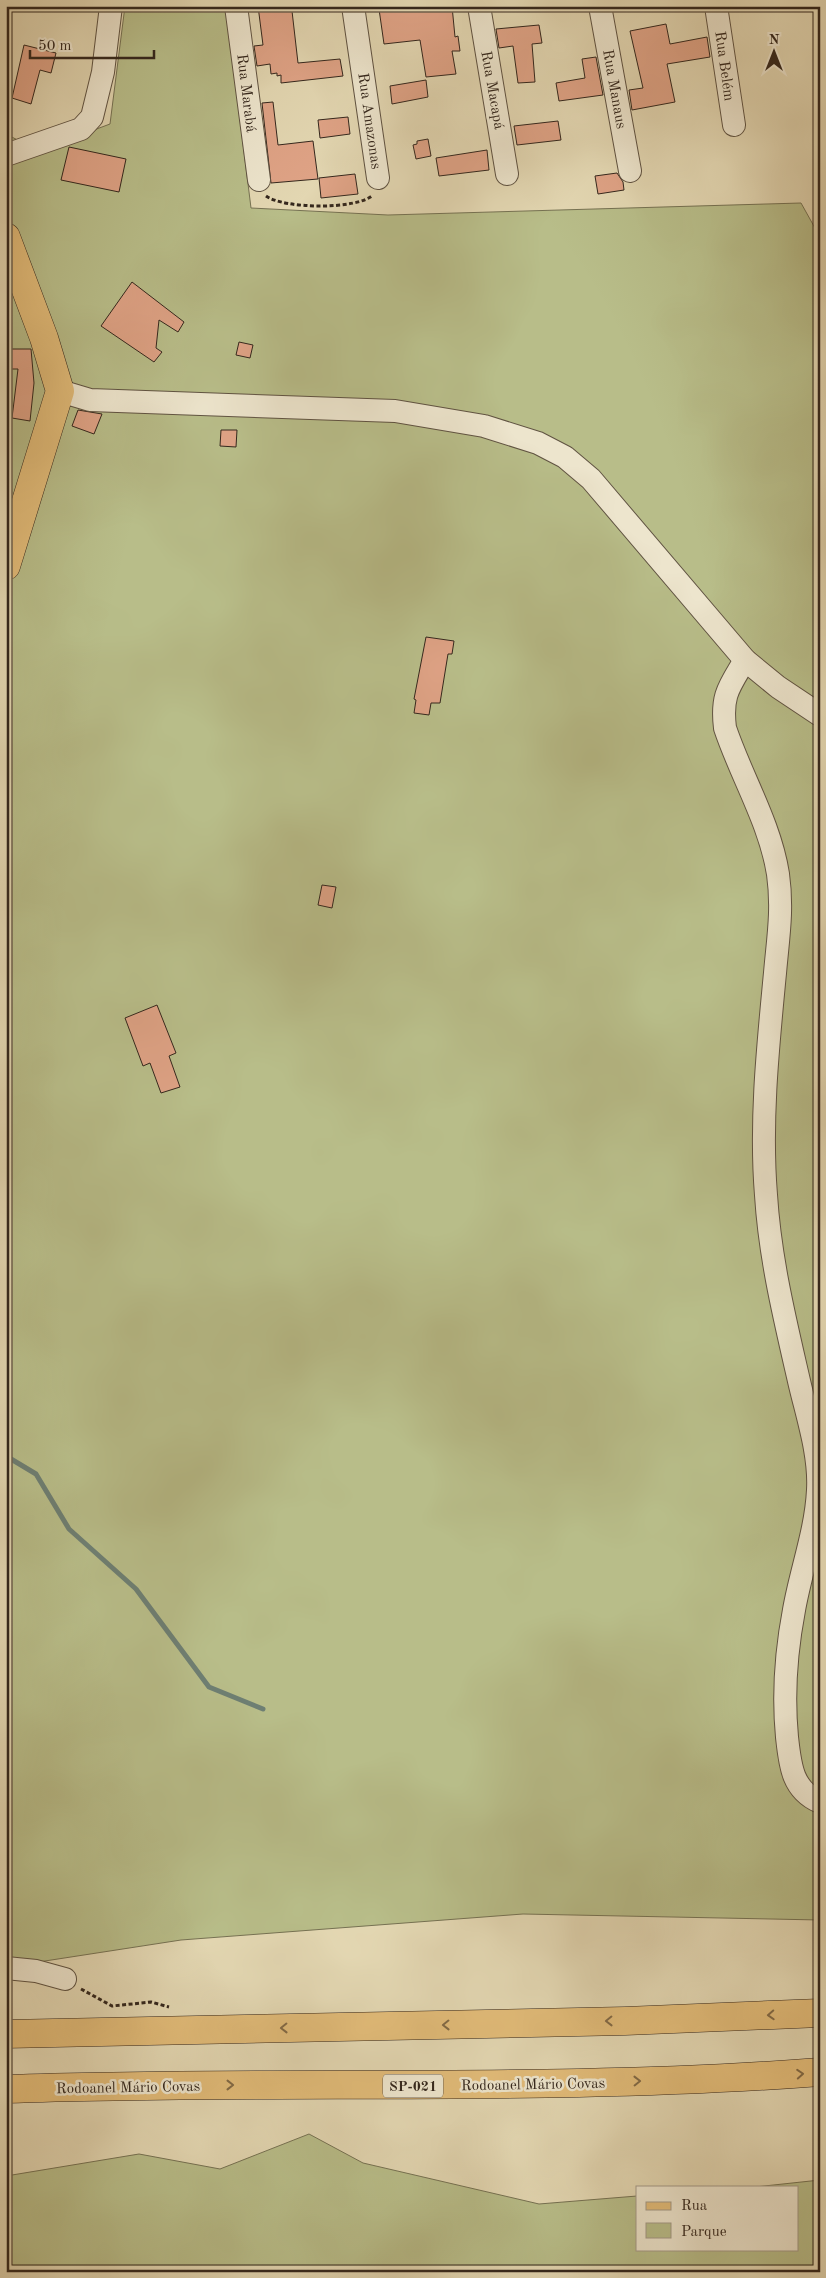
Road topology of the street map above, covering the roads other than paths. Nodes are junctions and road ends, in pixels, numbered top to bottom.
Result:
1 (111, 6) edge
2 (236, 6) edge
3 (353, 6) edge
4 (479, 6) edge
5 (600, 6) edge
6 (716, 6) edge
7 (734, 125) dead end
8 (6, 155) edge
9 (630, 171) dead end
10 (507, 174) dead end
11 (378, 178) road end
12 (258, 180) road end
13 (6, 237) edge
14 (60, 391) junction
15 (6, 566) edge
16 (745, 660) junction
17 (820, 715) edge
18 (820, 1802) edge
19 (6, 1968) edge
20 (65, 1979) road end
21 (820, 2013) edge
22 (6, 2034) edge
23 (820, 2072) edge
24 (6, 2089) edge

1 - 8 street
2 - 12 street, Rua Marabá
3 - 11 street, Rua Amazonas
4 - 10 street, Rua Macapá
5 - 9 street, Rua Manaus
6 - 7 street, Rua Belém
13 - 14 main road
14 - 15 main road
14 - 16 street
16 - 17 street
16 - 18 street
19 - 20 street
21 -> 22 main road
24 -> 23 main road, Rodoanel Mário Covas / SP-021

